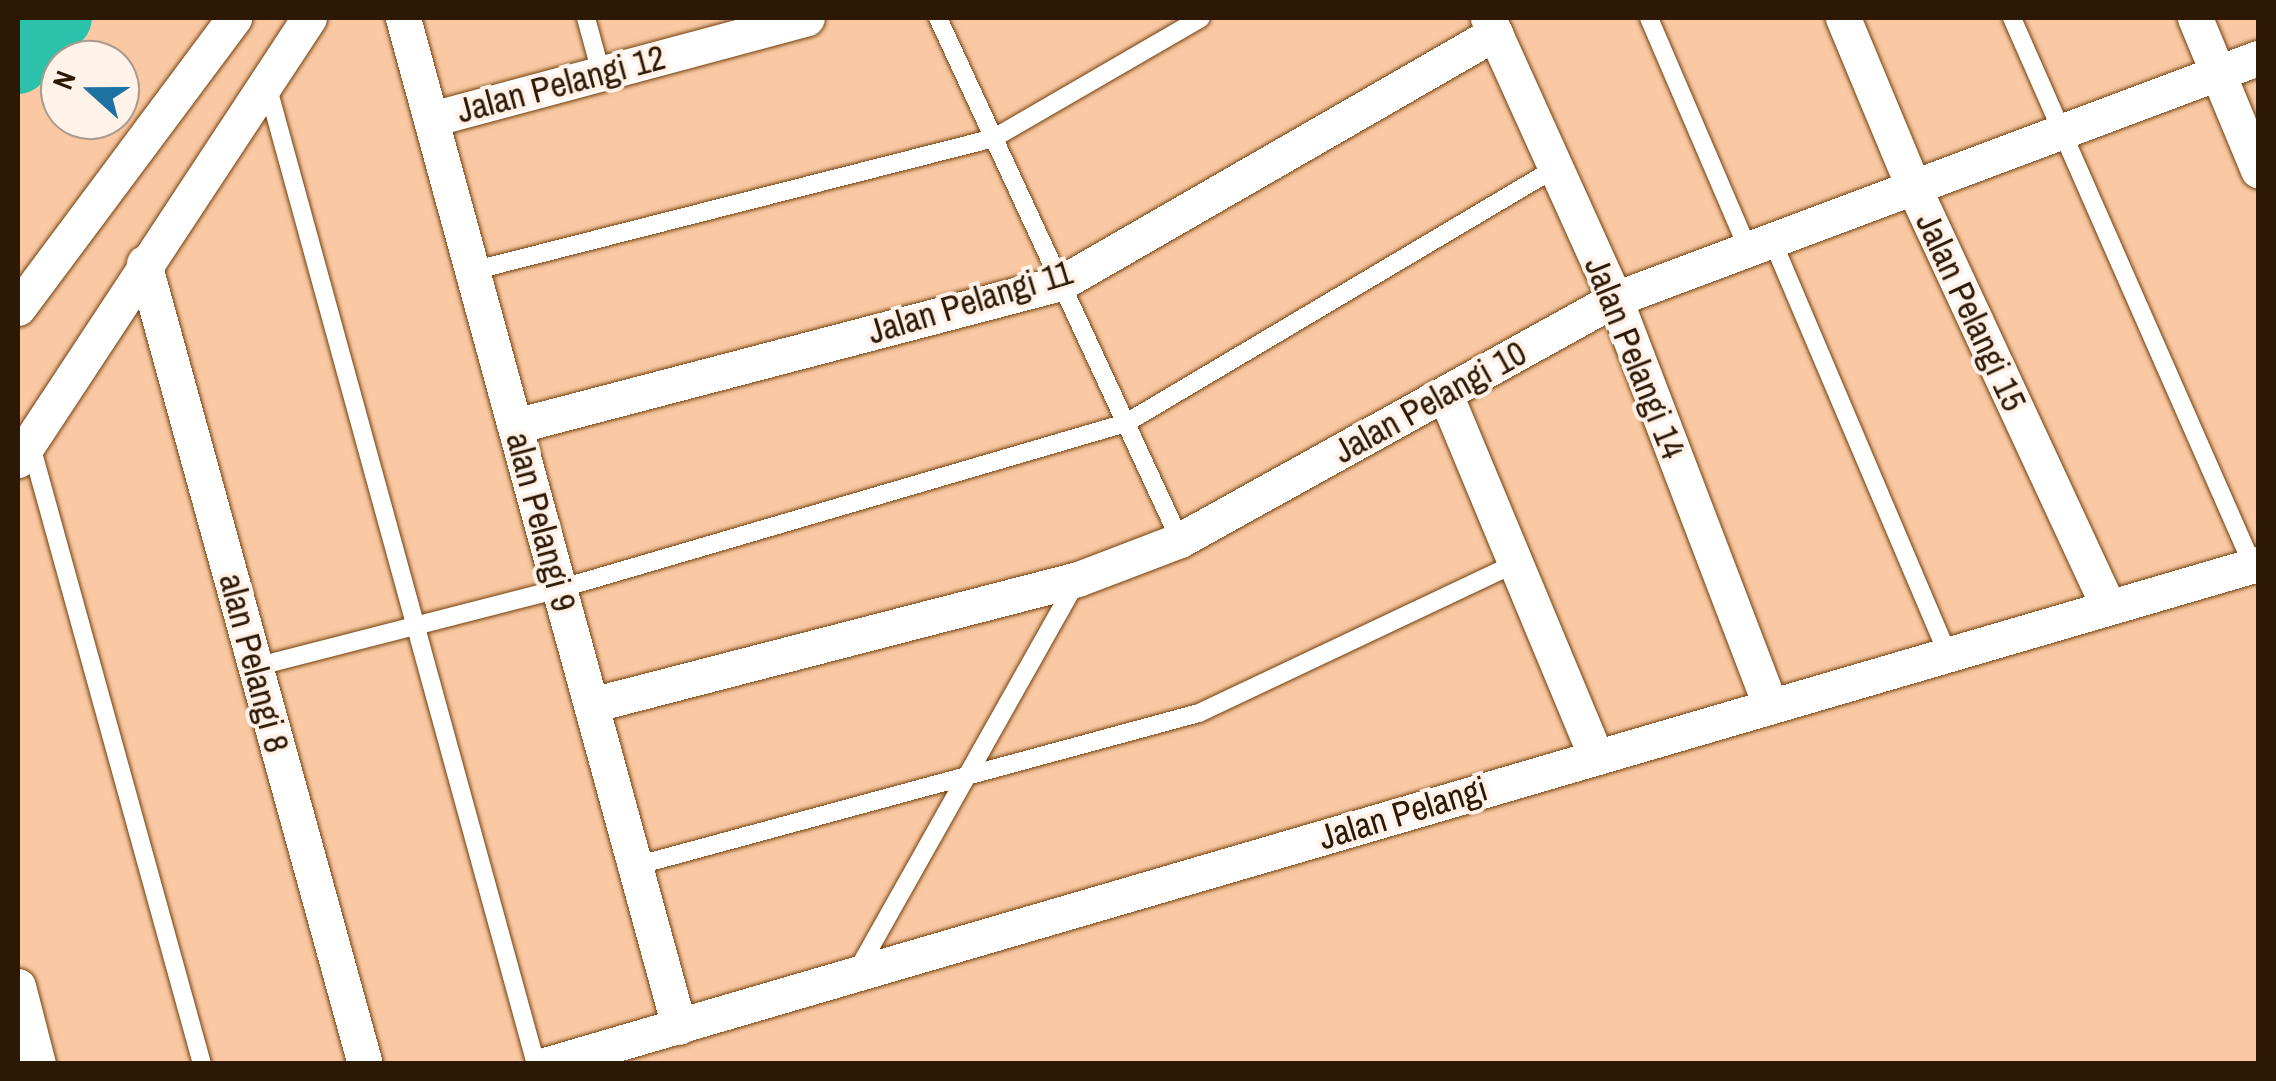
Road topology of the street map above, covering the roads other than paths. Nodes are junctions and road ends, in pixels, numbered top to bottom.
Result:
1 (234, 18) edge
2 (308, 18) edge
3 (403, 18) edge
4 (586, 18) edge
5 (807, 18) edge
6 (938, 18) edge
7 (1201, 18) edge
8 (1649, 18) edge
9 (1843, 18) edge
10 (2012, 18) edge
11 (2196, 18) edge
12 (1491, 25) edge
13 (2258, 58) edge
14 (2219, 72) junction
15 (601, 73) junction
16 (266, 81) junction
17 (430, 119) junction
18 (2062, 131) junction
19 (994, 138) junction
20 (1556, 168) junction
21 (2258, 170) edge
22 (1913, 186) junction
23 (1760, 245) junction
24 (144, 263) junction
25 (472, 270) junction
26 (1061, 283) junction
27 (1615, 300) junction
28 (18, 308) edge
29 (1445, 394) junction
30 (1126, 423) junction
31 (514, 426) junction
32 (23, 448) edge
33 (1180, 540) junction
34 (1516, 563) junction
35 (2256, 565) edge
36 (1078, 578) junction
37 (559, 589) junction
38 (2106, 604) junction
39 (416, 628) junction
40 (1947, 652) junction
41 (256, 667) junction
42 (1770, 704) junction
43 (591, 706) junction
44 (1596, 756) junction
45 (970, 770) junction
46 (635, 866) junction
47 (854, 976) junction
48 (18, 986) edge
49 (680, 1028) junction
50 (38, 1064) edge
51 (202, 1064) edge
52 (365, 1064) edge
53 (536, 1064) edge
54 (548, 1064) edge

1 - 28 street
2 - 16 street
3 - 17 street, alan Pelangi 9
4 - 15 lane
5 - 15 street, Jalan Pelangi 12
6 - 19 lane
7 - 19 lane
8 - 23 lane
9 - 22 street, Jalan Pelangi 15
10 - 18 lane
11 - 14 street
12 - 20 street, Jalan Pelangi 14
12 - 26 street, Jalan Pelangi 11
13 - 14 street, Jalan Pelangi 10
14 - 18 street, Jalan Pelangi 10
14 - 21 street
15 - 17 street, Jalan Pelangi 12
16 - 24 street
16 - 39 lane
17 - 25 street, alan Pelangi 9
18 - 22 street, Jalan Pelangi 10
18 - 35 lane
19 - 25 lane
19 - 26 lane
20 - 27 street, Jalan Pelangi 14
20 - 30 lane
22 - 23 street, Jalan Pelangi 10
22 - 38 street, Jalan Pelangi 15
23 - 27 street, Jalan Pelangi 10
23 - 40 lane
24 - 32 street
24 - 41 street, alan Pelangi 8
25 - 31 street, alan Pelangi 9
26 - 30 lane
26 - 31 street, Jalan Pelangi 11
27 - 29 street, Jalan Pelangi 10
27 - 42 street, Jalan Pelangi 14
29 - 33 street, Jalan Pelangi 10
29 - 34 street
30 - 33 lane
30 - 37 lane
31 - 37 street, alan Pelangi 9
32 - 51 lane
33 - 36 street, Jalan Pelangi 10
34 - 44 street
34 - 45 lane
35 - 38 street, Jalan Pelangi
36 - 43 street, Jalan Pelangi 10
36 - 45 lane
37 - 39 lane
37 - 43 street, alan Pelangi 9
38 - 40 street, Jalan Pelangi
39 - 41 lane
39 - 53 lane
40 - 42 street, Jalan Pelangi
41 - 52 street, alan Pelangi 8
42 - 44 street, Jalan Pelangi
43 - 46 street, alan Pelangi 9
44 - 47 street, Jalan Pelangi
45 - 46 lane
45 - 47 lane
46 - 49 street, alan Pelangi 9
47 - 49 street, Jalan Pelangi
48 - 50 street
49 - 54 street, Jalan Pelangi

